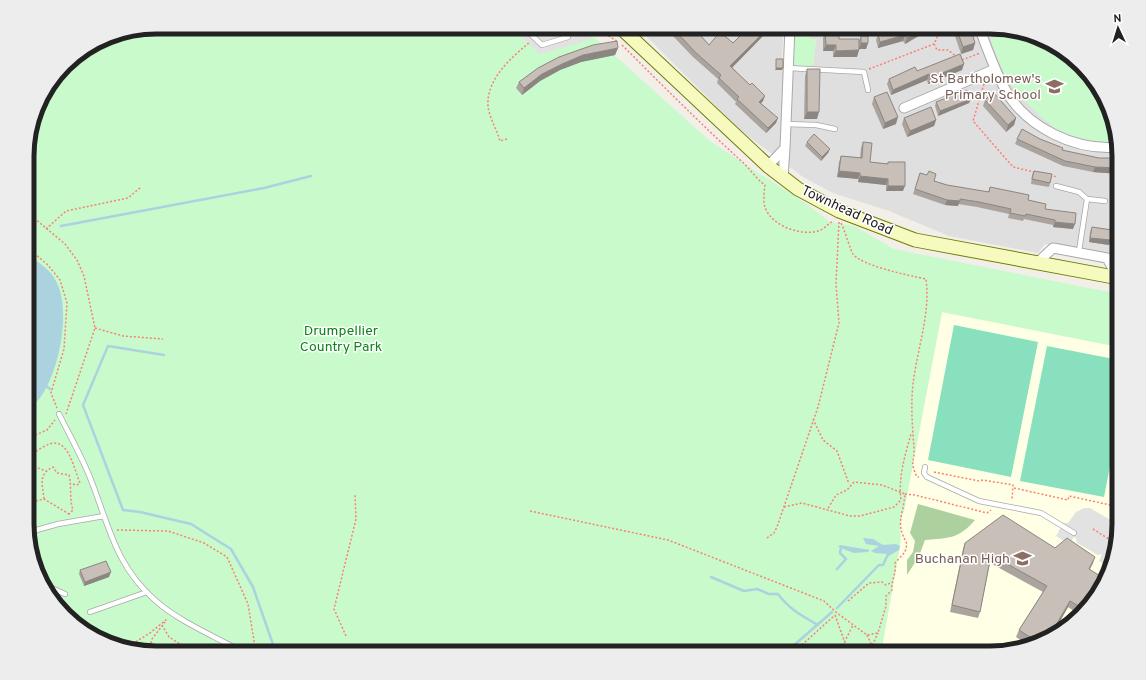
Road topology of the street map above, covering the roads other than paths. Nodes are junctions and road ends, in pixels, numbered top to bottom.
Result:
1 (530, 34) edge
2 (565, 34) edge
3 (627, 34) edge
4 (790, 34) edge
5 (982, 34) edge
6 (788, 68) junction
7 (991, 70) junction
8 (868, 90) dead end
9 (904, 108) dead end
10 (786, 124) junction
11 (835, 130) dead end
12 (1112, 147) edge
13 (785, 148) junction
14 (768, 166) junction
15 (783, 178) junction
16 (1056, 186) dead end
17 (1087, 199) junction
18 (1105, 201) dead end
19 (1079, 251) junction
20 (1038, 262) junction
21 (1112, 266) edge
22 (1112, 277) edge
23 (59, 414) road end
24 (925, 467) road end
25 (104, 516) junction
26 (34, 531) edge
27 (1074, 534) dead end
28 (52, 588) edge
29 (147, 592) junction
30 (65, 594) dead end
31 (90, 612) dead end
32 (232, 646) edge

1 - 2 lane
3 - 14 street, Townhead Road
4 - 6 street
5 - 7 street
6 - 8 lane
6 - 10 street
7 - 9 street
7 - 12 street
10 - 11 lane
10 - 13 street
13 - 14 street
13 - 15 street
14 - 15 street, Townhead Road
15 - 20 street, Townhead Road
16 - 17 lane
17 - 18 lane
17 - 19 lane
19 - 20 street, Townhead Road
19 - 21 street, Townhead Road
20 - 22 street, Townhead Road
23 - 25 lane
24 - 27 lane
25 - 26 lane
25 - 29 lane
28 - 30 lane
29 - 31 lane
29 - 32 lane

